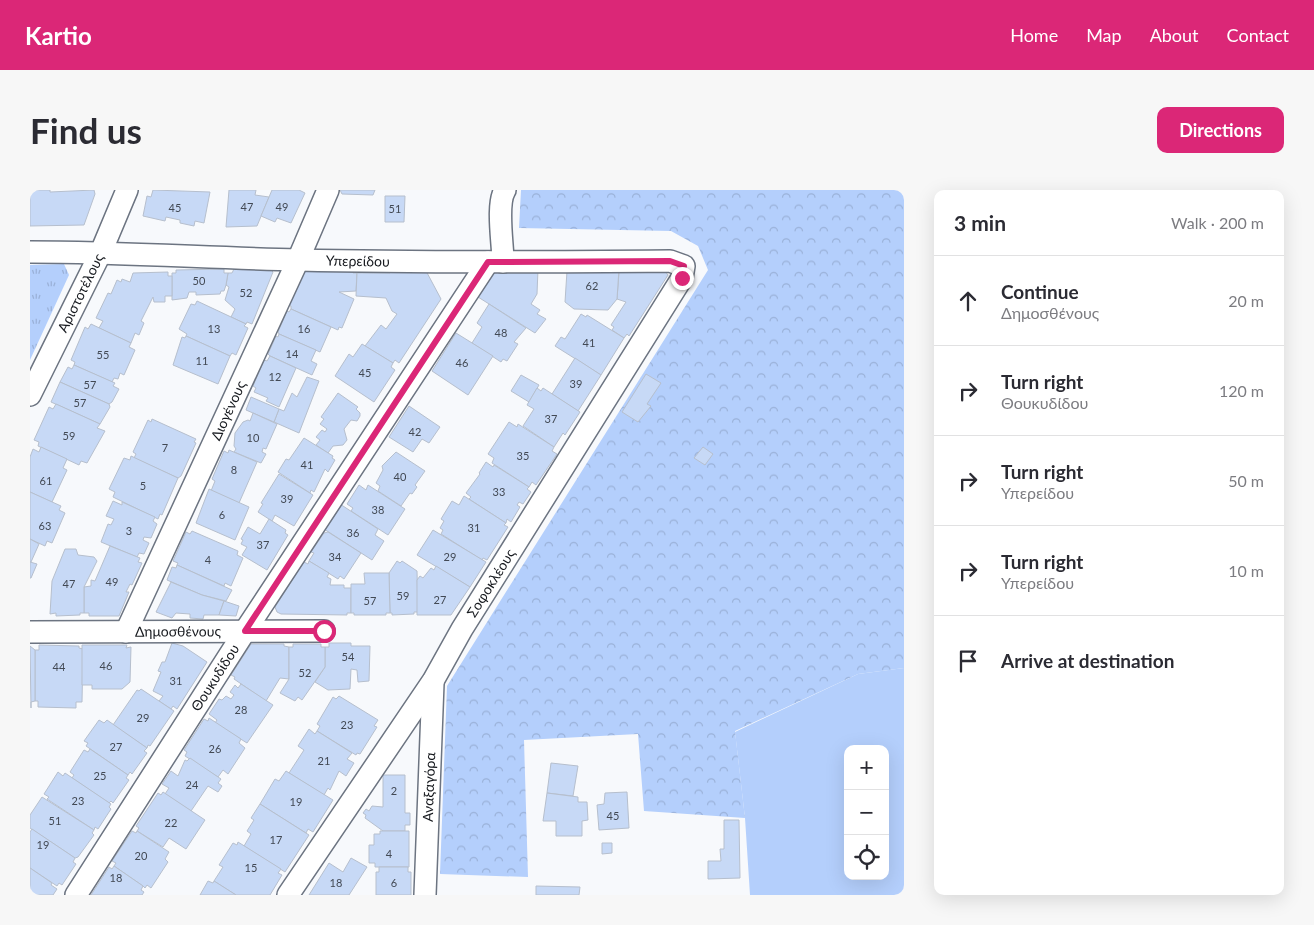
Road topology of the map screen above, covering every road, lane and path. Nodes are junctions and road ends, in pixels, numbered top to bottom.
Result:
1 (127, 190) edge
2 (328, 190) edge
3 (501, 192) edge
4 (30, 252) edge
5 (101, 252) junction
6 (298, 260) junction
7 (496, 262) junction
8 (684, 266) joint
9 (30, 395) edge
10 (245, 631) junction
11 (324, 631) dead end
12 (30, 632) edge
13 (126, 632) junction
14 (433, 681) junction
15 (76, 895) edge
16 (288, 895) edge
17 (424, 895) edge

1 - 5 street, Αριστοτέλους
2 - 6 street, Διογένους
3 - 7 street
4 - 5 street, Υπερείδου
5 - 6 street, Υπερείδου
5 - 9 street, Αριστοτέλους
6 - 7 street, Υπερείδου
6 - 13 street, Διογένους
7 - 8 street, Υπερείδου
7 - 10 street, Θουκυδίδου
8 - 14 street, Σοφοκλέους
10 - 11 street, Δημοσθένους
10 - 13 street, Δημοσθένους
10 - 15 street, Θουκυδίδου
12 - 13 street, Δημοσθένους
14 - 16 street, Σοφοκλέους
14 - 17 street, Αναξαγόρα

